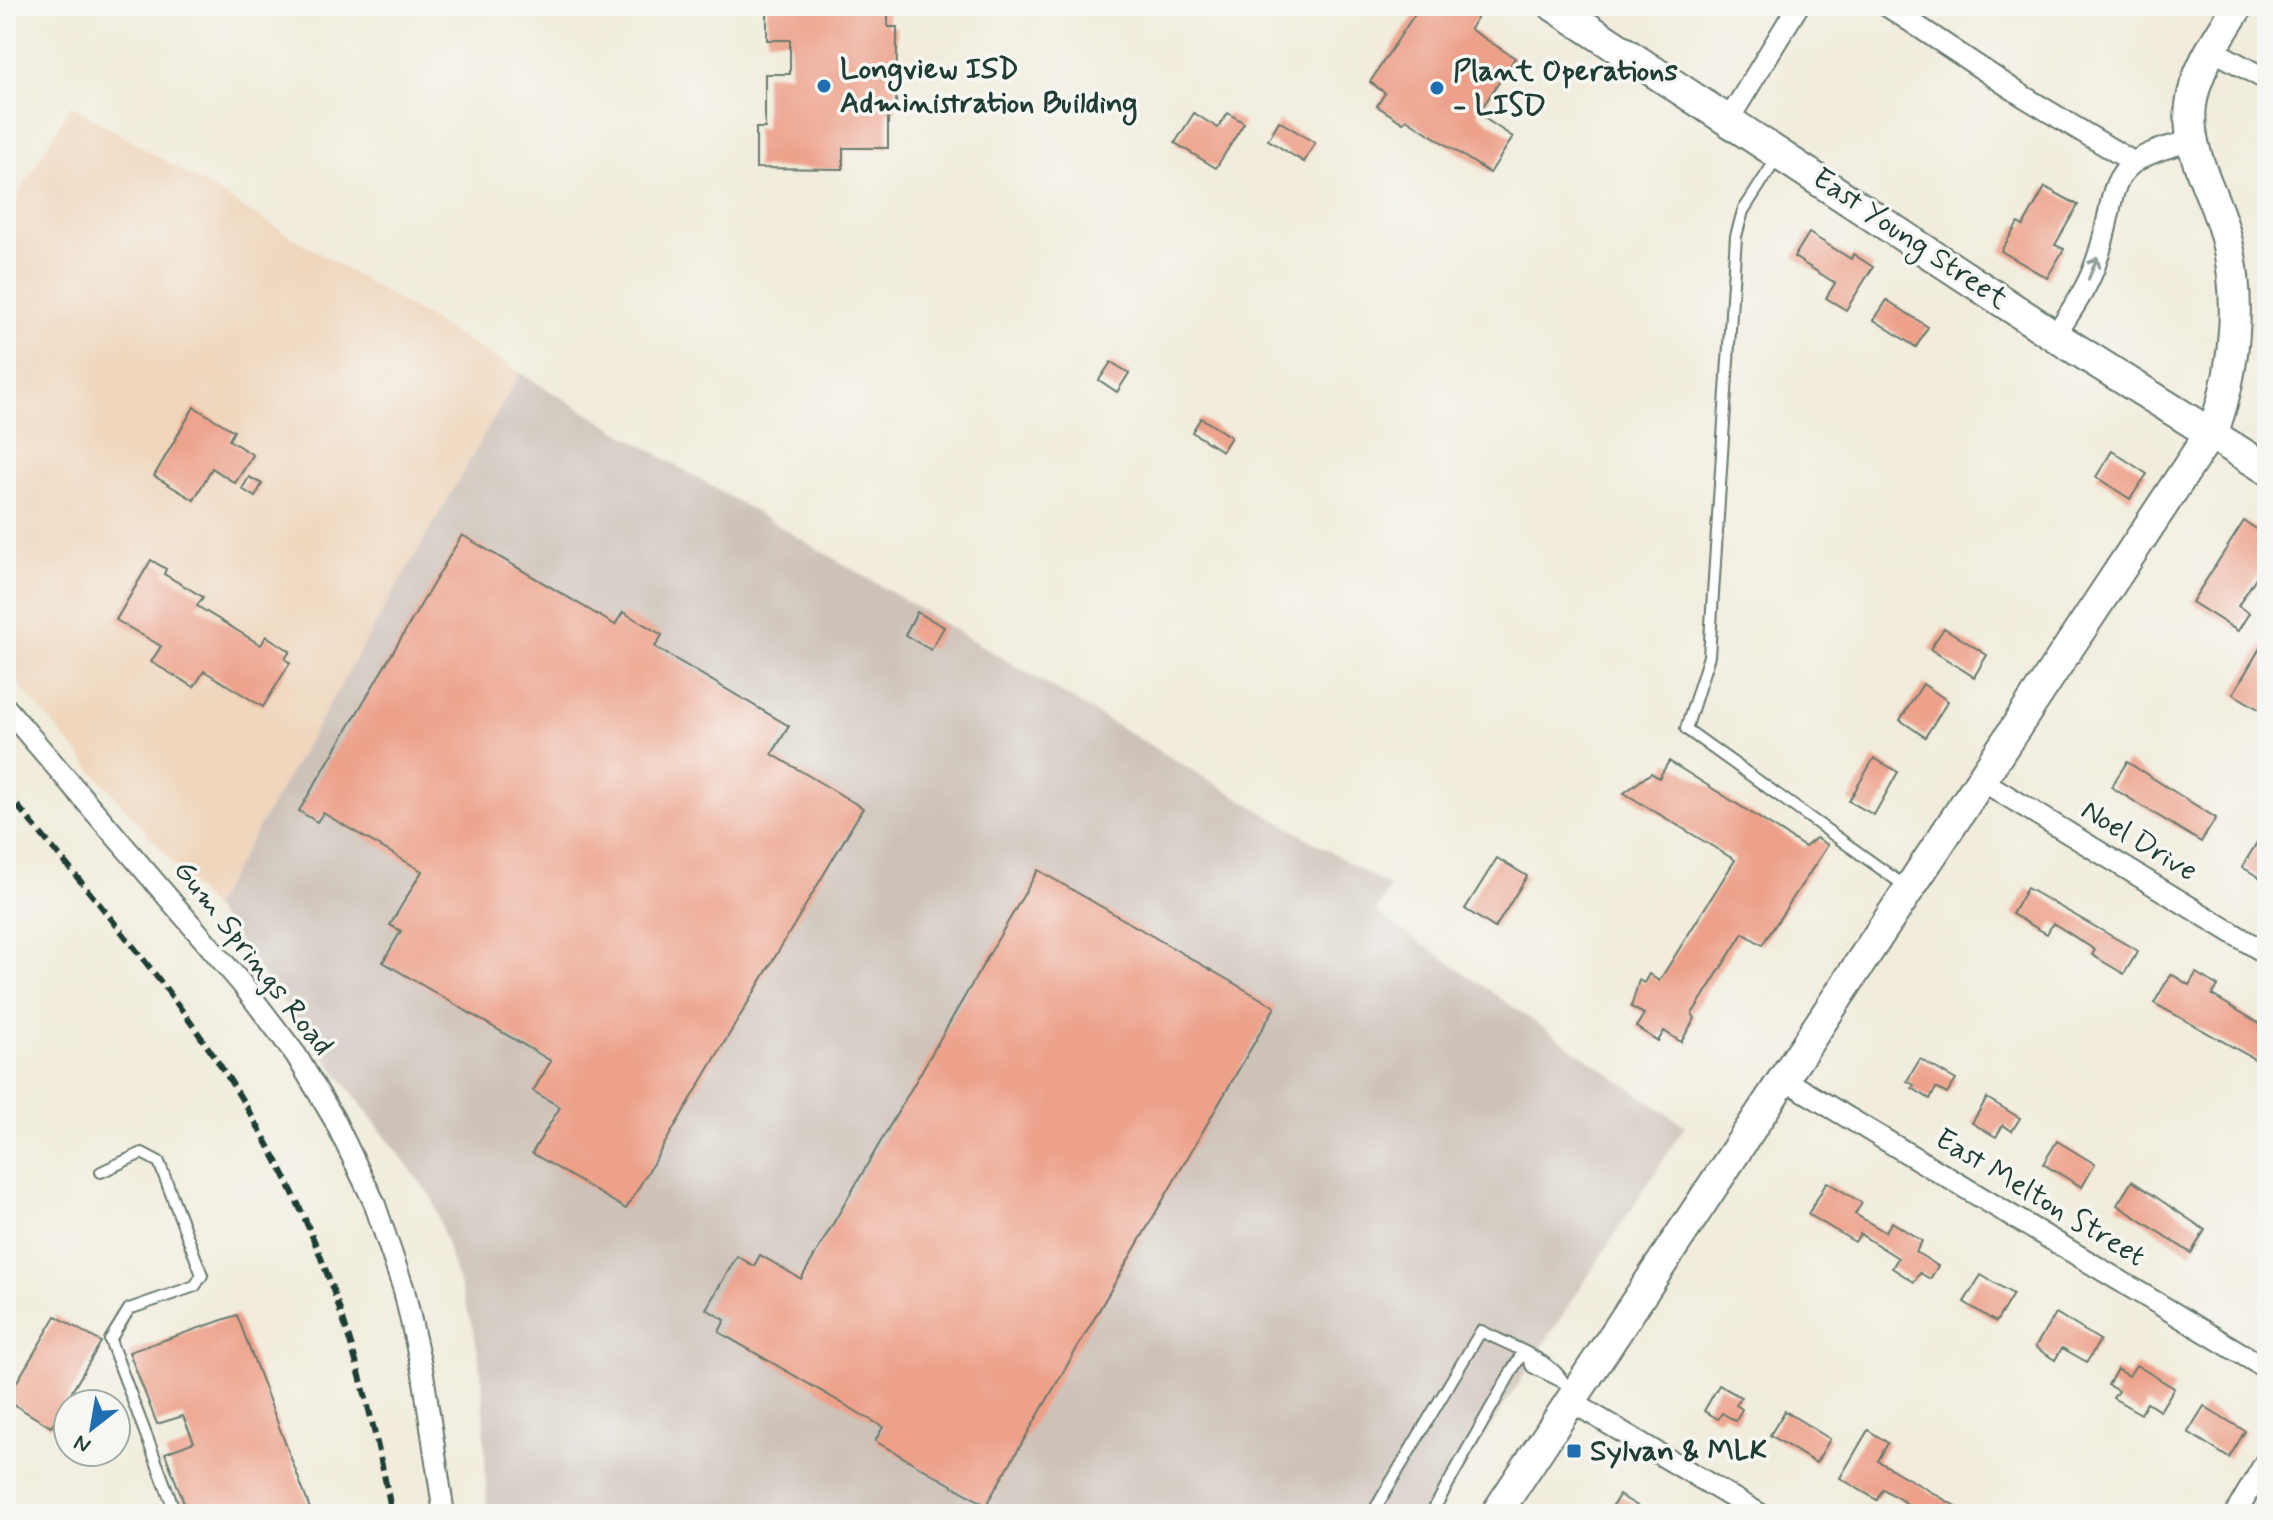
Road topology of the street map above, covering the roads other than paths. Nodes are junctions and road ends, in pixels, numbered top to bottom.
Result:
1 (1554, 6) edge
2 (1798, 6) edge
3 (1887, 6) edge
4 (2238, 6) edge
5 (2211, 49) junction
6 (2267, 80) edge
7 (1729, 119) junction
8 (2192, 141) junction
9 (1780, 153) junction
10 (2133, 162) junction
11 (2055, 336) junction
12 (2210, 435) junction
13 (2267, 469) edge
14 (6, 708) edge
15 (1981, 780) junction
16 (1909, 889) junction
17 (2267, 954) edge
18 (1782, 1078) junction
19 (101, 1172) dead end
20 (1524, 1355) junction
21 (2267, 1369) edge
22 (1571, 1392) junction
23 (2267, 1459) edge
24 (176, 1514) edge
25 (444, 1514) edge
26 (1372, 1514) edge
27 (1431, 1514) edge
28 (1496, 1514) edge
29 (1760, 1514) edge
30 (2235, 1514) edge

1 - 7 street, East Young Street
2 - 7 street
3 - 10 street
4 - 5 street
5 - 6 street
5 - 8 street
7 - 9 street, East Young Street
8 - 10 street
8 - 12 street
9 - 11 street, East Young Street
9 - 16 lane
11 -> 10 street
11 - 12 street, East Young Street
12 - 13 street, East Young Street
12 - 15 street
14 - 25 street, Gum Springs Road
15 - 16 street
15 - 17 street, Noel Drive
16 - 18 street
18 - 21 street, East Melton Street
18 - 22 street
19 - 24 lane
20 - 22 lane
20 - 26 lane
20 - 27 lane
22 - 28 street
22 - 29 street
23 - 30 street

